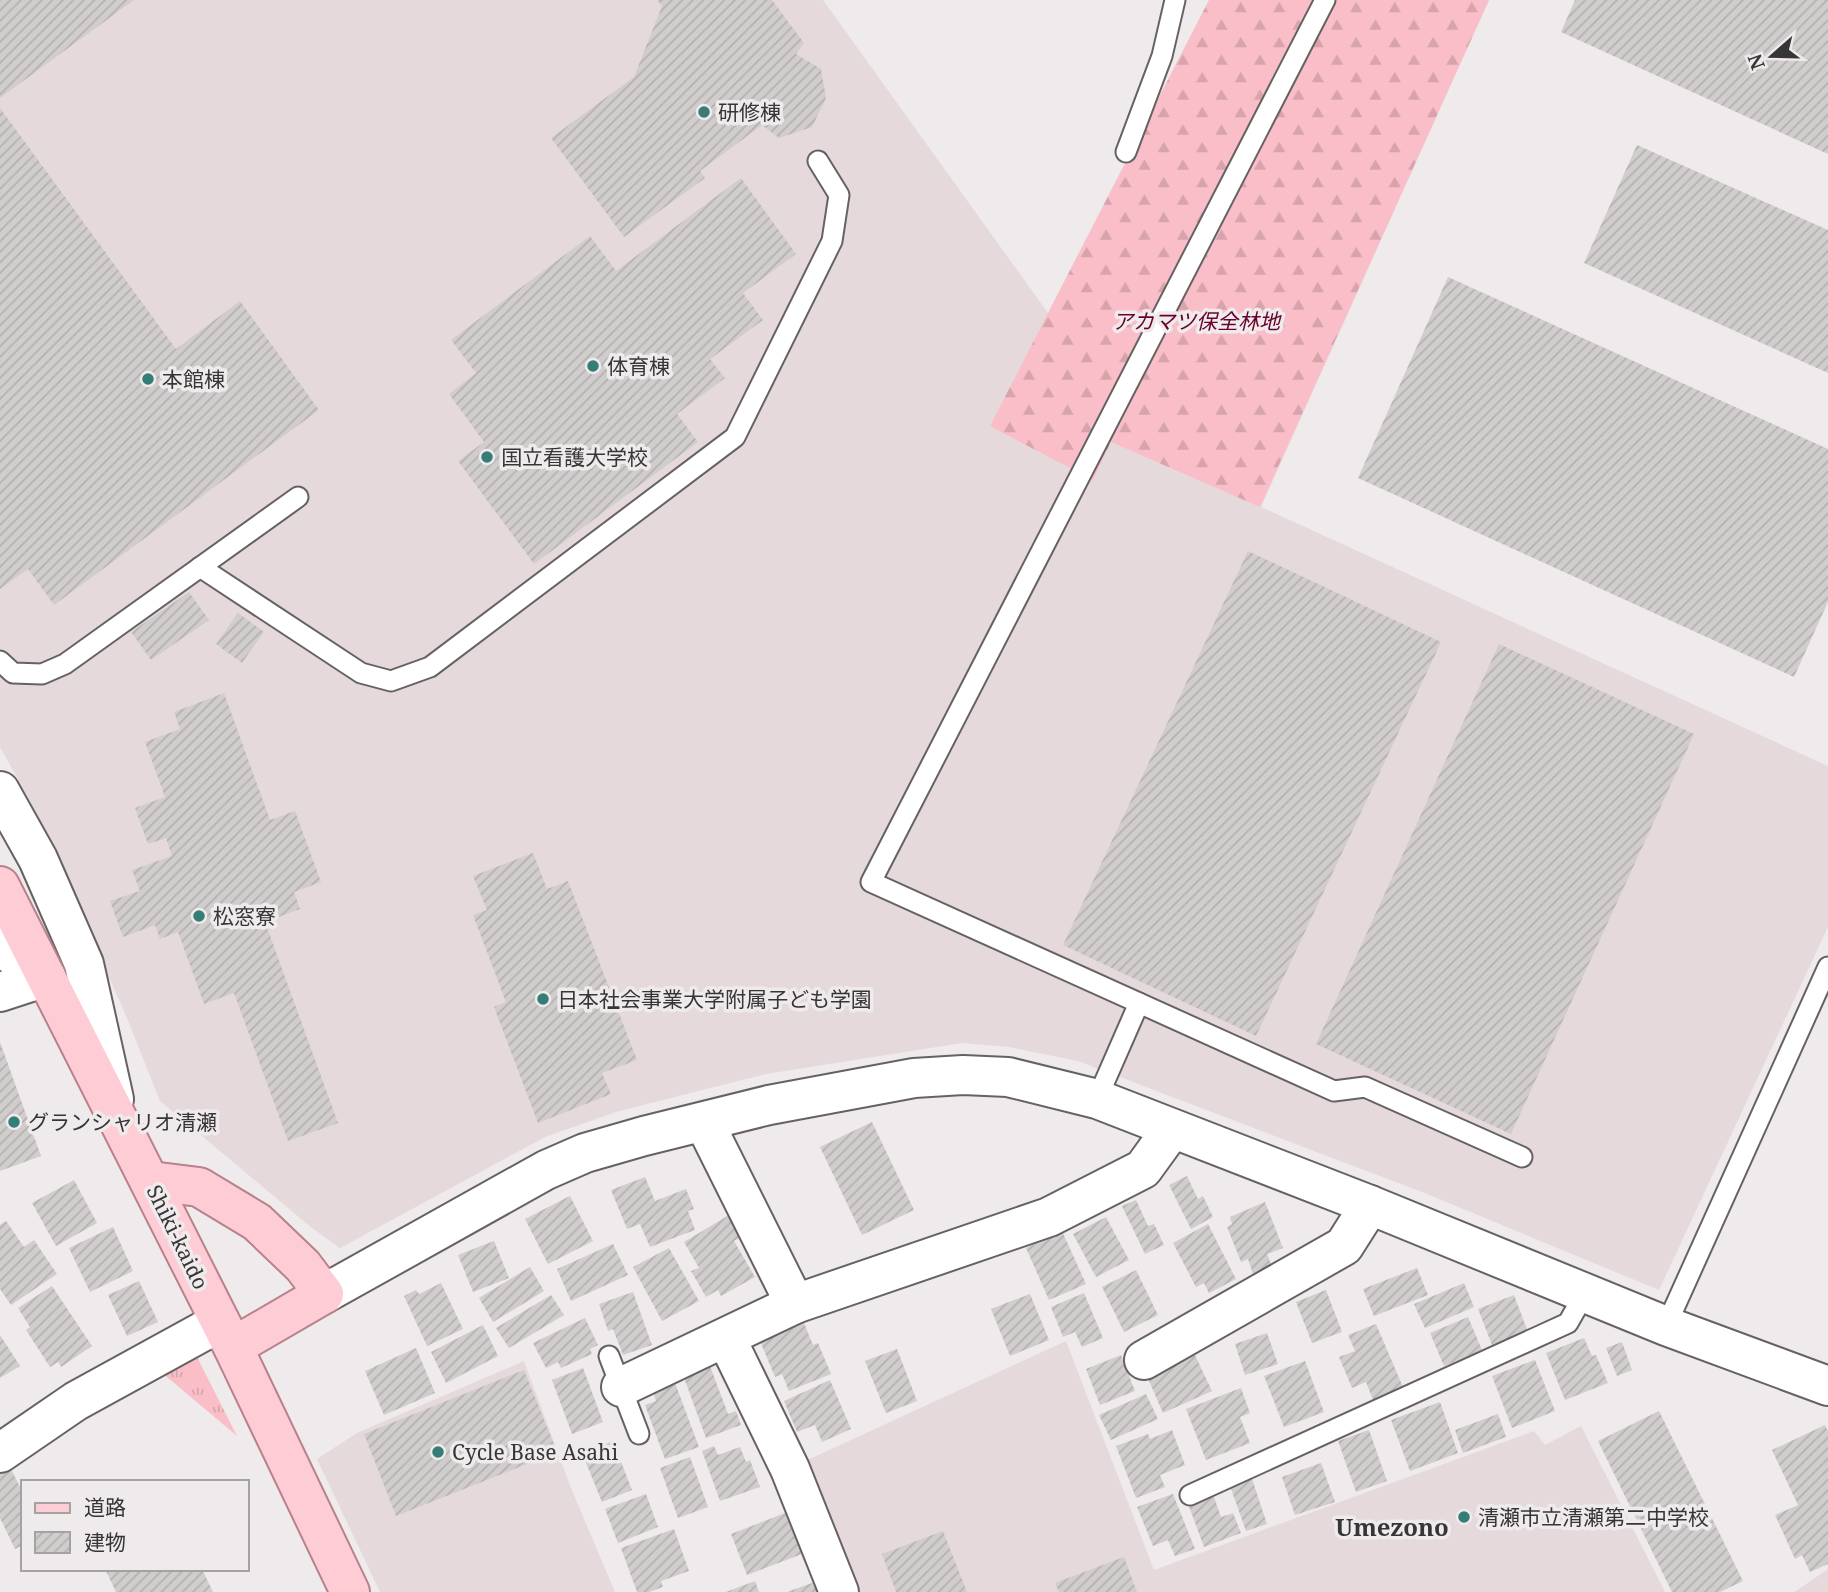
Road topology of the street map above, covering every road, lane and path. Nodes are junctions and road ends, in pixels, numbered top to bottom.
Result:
1 (1175, 0) edge
2 (1325, 0) edge
3 (1126, 152) dead end
4 (818, 162) dead end
5 (298, 496) dead end
6 (200, 567) junction
7 (0, 661) edge
8 (0, 791) edge
9 (0, 886) edge
10 (0, 947) edge
11 (1828, 967) edge
12 (46, 977) junction
13 (0, 992) edge
14 (1139, 1003) junction
15 (1097, 1099) junction
16 (119, 1118) junction
17 (704, 1122) junction
18 (1172, 1129) junction
19 (1522, 1157) dead end
20 (151, 1181) junction
21 (1370, 1205) junction
22 (1586, 1293) junction
23 (324, 1294) junction
24 (795, 1304) junction
25 (1666, 1326) junction
26 (227, 1335) junction
27 (726, 1338) junction
28 (1144, 1360) dead end
29 (615, 1371) joint
30 (1828, 1385) edge
31 (639, 1434) dead end
32 (0, 1452) edge
33 (1189, 1495) dead end
34 (350, 1592) edge
35 (839, 1592) edge

1 - 3 lane
2 - 14 lane
4 - 6 lane
5 - 6 lane
6 - 7 lane
8 - 16 street
9 - 12 main road, Shiki-kaido
10 - 12 street
11 - 25 lane
12 - 13 street
12 - 16 main road, Shiki-kaido
14 - 15 lane
14 - 19 lane
15 - 17 street
15 - 18 street
16 - 20 main road, Shiki-kaido
17 - 23 street
17 - 24 street
18 - 21 street
18 - 24 street
20 - 23 main road
20 - 26 main road, Shiki-kaido
21 - 22 street
21 - 28 street
22 - 25 street
22 - 33 lane
23 - 26 main road
24 - 27 street
25 - 30 street
26 - 32 street
26 - 34 main road, Shiki-kaido
27 - 29 street
27 - 35 street
29 - 31 lane

